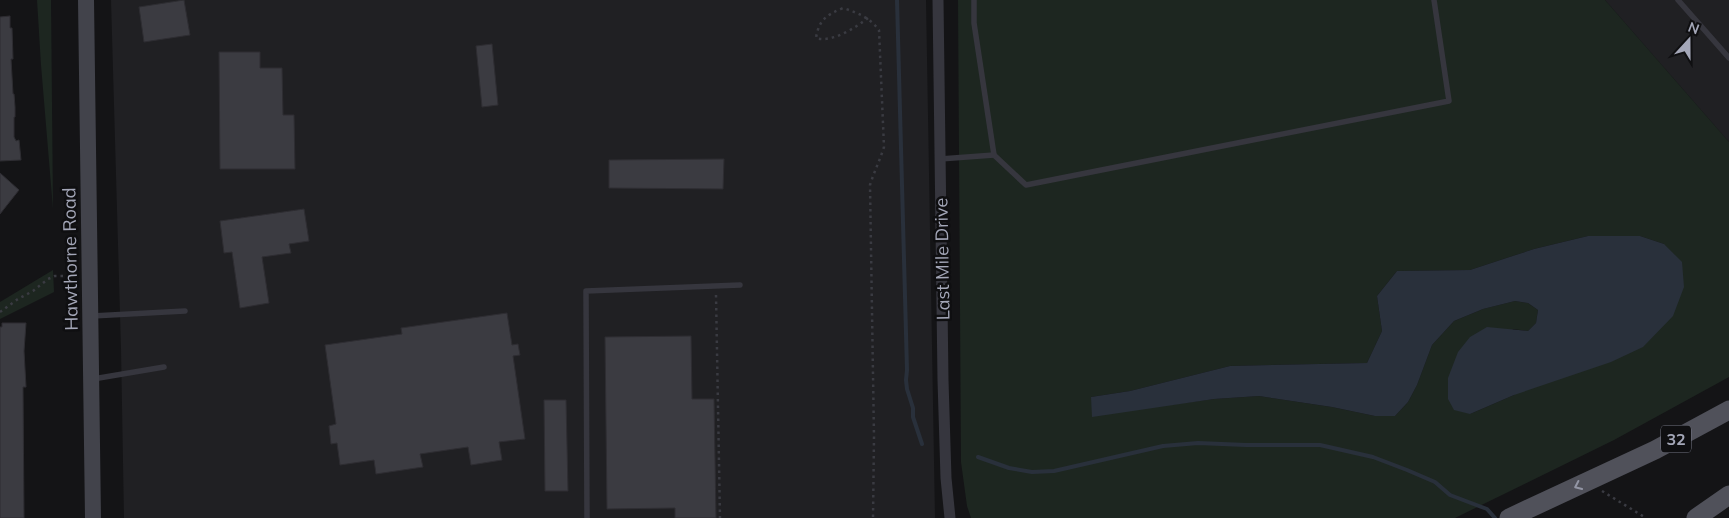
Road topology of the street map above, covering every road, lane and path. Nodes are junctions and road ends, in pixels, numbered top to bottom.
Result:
1 (86, 0) edge
2 (938, 0) edge
3 (974, 0) edge
4 (1434, 0) edge
5 (1678, 0) edge
6 (868, 18) junction
7 (1729, 58) edge
8 (994, 155) junction
9 (940, 159) junction
10 (90, 277) junction
11 (740, 284) dead end
12 (716, 286) junction
13 (185, 311) dead end
14 (0, 312) edge
15 (90, 316) junction
16 (164, 367) dead end
17 (91, 380) junction
18 (1729, 410) edge
19 (1588, 482) junction
20 (1729, 495) edge
21 (93, 518) edge
22 (587, 518) edge
23 (720, 518) edge
24 (873, 518) edge
25 (950, 518) edge
26 (1509, 518) edge
27 (1646, 518) edge
28 (1696, 518) edge

1 - 10 main road, Hawthorne Road
2 - 9 street, Last Mile Drive
3 - 8 lane
4 - 8 lane
5 - 7 lane
6 - 6 path
6 - 24 path
8 - 9 lane
9 - 25 street, Last Mile Drive
10 - 14 path
10 - 15 main road, Hawthorne Road
11 - 12 lane
12 - 22 lane
12 - 23 path
13 - 15 lane
15 - 17 main road, Hawthorne Road
16 - 17 lane
17 - 21 main road, Hawthorne Road
18 - 19 main road, 32
19 -> 26 main road, 32
19 - 27 path
20 - 28 main road

